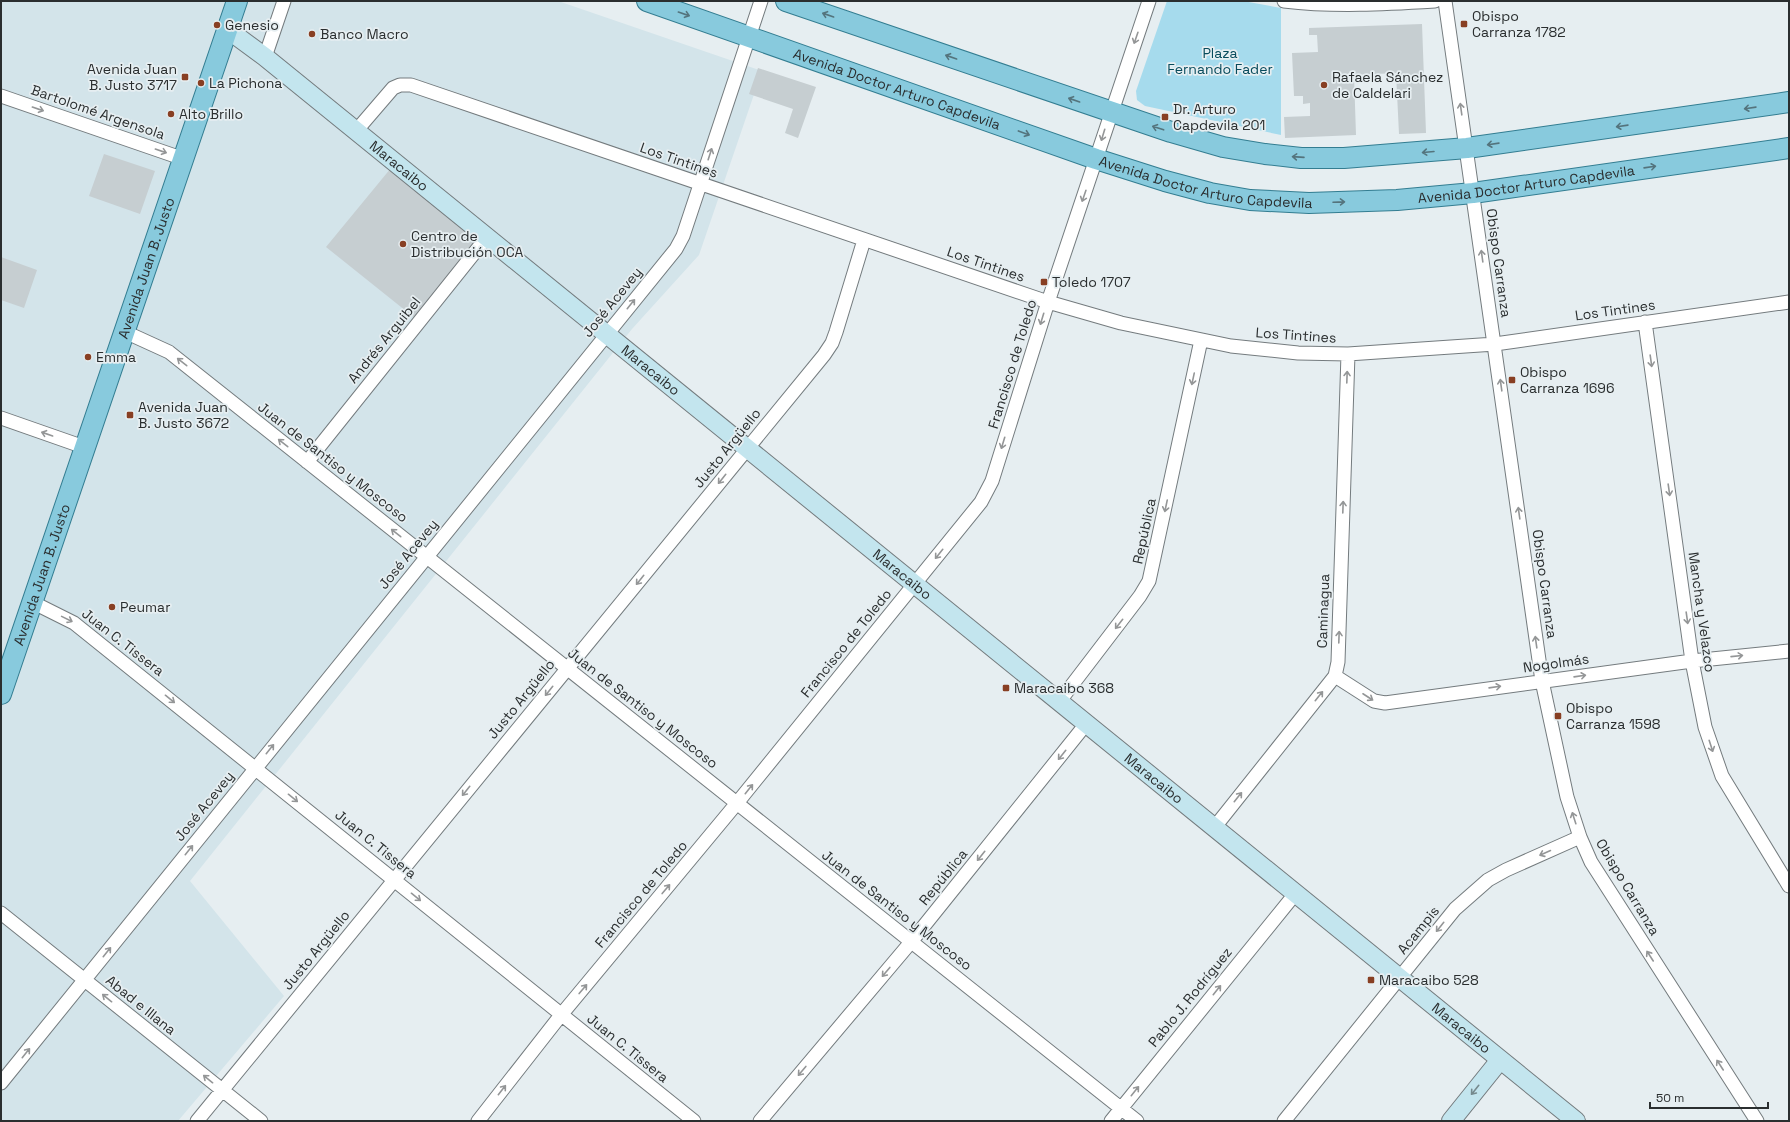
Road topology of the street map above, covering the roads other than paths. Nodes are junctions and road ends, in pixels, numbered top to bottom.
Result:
1 (237, 1) edge
2 (284, 1) edge
3 (647, 1) edge
4 (761, 1) edge
5 (786, 1) edge
6 (1149, 1) edge
7 (1284, 1) edge
8 (1435, 1) edge
9 (1445, 1) edge
10 (227, 29) junction
11 (749, 36) junction
12 (265, 57) junction
13 (1, 96) edge
14 (1789, 102) edge
15 (1111, 112) junction
16 (356, 131) junction
17 (1467, 148) junction
18 (1789, 148) edge
19 (184, 159) junction
20 (1096, 159) junction
21 (700, 185) junction
22 (1473, 193) junction
23 (487, 237) junction
24 (864, 240) junction
25 (1048, 302) junction
26 (1789, 302) edge
27 (1645, 322) junction
28 (123, 331) junction
29 (607, 334) junction
30 (1201, 340) junction
31 (1495, 344) junction
32 (1348, 354) junction
33 (1, 418) edge
34 (84, 447) junction
35 (747, 449) junction
36 (307, 462) junction
37 (427, 557) junction
38 (914, 584) junction
39 (32, 602) junction
40 (1789, 651) edge
41 (1692, 661) junction
42 (567, 668) junction
43 (1335, 676) junction
44 (1542, 681) junction
45 (1, 694) edge
46 (1059, 702) junction
47 (1086, 724) junction
48 (255, 768) junction
49 (737, 803) junction
50 (1214, 828) junction
51 (1580, 837) junction
52 (394, 879) junction
53 (1789, 886) edge
54 (1295, 894) junction
55 (1, 913) edge
56 (912, 942) junction
57 (1399, 978) junction
58 (84, 980) junction
59 (561, 1015) junction
60 (1500, 1060) junction
61 (1, 1083) edge
62 (222, 1090) junction
63 (1121, 1108) junction
64 (197, 1121) edge
65 (260, 1121) edge
66 (478, 1121) edge
67 (694, 1121) edge
68 (760, 1121) edge
69 (1111, 1121) edge
70 (1137, 1121) edge
71 (1284, 1121) edge
72 (1450, 1121) edge
73 (1576, 1121) edge
74 (1757, 1121) edge

1 - 10 main road, Avenida Juan B. Justo
2 - 12 street
3 -> 11 main road, Avenida Doctor Arturo Capdevila
4 - 11 street, José Acevey
15 -> 5 main road
6 -> 15 street, Francisco de Toledo
7 - 8 street
17 -> 9 street, Obispo Carranza
10 - 12 main road, Maracaibo
10 - 19 main road, Avenida Juan B. Justo
11 -> 20 main road, Avenida Doctor Arturo Capdevila
21 -> 11 street, José Acevey
12 - 16 main road, Maracaibo
13 -> 19 street, Bartolomé Argensola
14 -> 17 main road
17 -> 15 main road
15 -> 20 street, Francisco de Toledo
16 - 21 street, Los Tintines
16 - 23 main road, Maracaibo
17 - 22 street, Obispo Carranza
22 -> 18 main road, Avenida Doctor Arturo Capdevila
19 - 28 main road, Avenida Juan B. Justo
20 -> 22 main road, Avenida Doctor Arturo Capdevila
20 -> 25 street, Francisco de Toledo
21 - 24 street, Los Tintines
29 -> 21 street, José Acevey
31 -> 22 street, Obispo Carranza
23 - 29 main road, Maracaibo
23 - 36 street, Andrés Arguibel
24 - 25 street, Los Tintines
24 - 35 street, Justo Argüello
25 - 30 street, Los Tintines
25 -> 38 street, Francisco de Toledo
26 - 27 street, Los Tintines
27 - 31 street, Los Tintines
27 -> 41 street, Mancha y Velazco
28 - 34 main road, Avenida Juan B. Justo
36 -> 28 street, Juan de Santiso y Moscoso
29 - 35 main road, Maracaibo
29 - 37 street, José Acevey
30 - 32 street, Los Tintines
30 -> 46 street, República
31 - 32 street, Los Tintines
44 -> 31 street, Obispo Carranza
43 -> 32 street, Caminagua
34 -> 33 street
34 - 39 main road, Avenida Juan B. Justo
35 - 38 main road, Maracaibo
35 -> 42 street, Justo Argüello
37 -> 36 street, Juan de Santiso y Moscoso
37 - 42 street, Juan de Santiso y Moscoso
48 -> 37 street, José Acevey
38 - 46 main road, Maracaibo
49 -> 38 street, Francisco de Toledo
39 - 45 main road, Avenida Juan B. Justo
39 -> 48 street, Juan C. Tissera
41 -> 40 street, Nogolmás
44 -> 41 street, Nogolmás
41 -> 53 street, Mancha y Velazco
42 - 49 street, Juan de Santiso y Moscoso
42 -> 52 street, Justo Argüello
43 -> 44 street, Nogolmás
50 -> 43 street, Caminagua
51 -> 44 street, Obispo Carranza
46 - 47 main road, Maracaibo
47 - 50 main road, Maracaibo
47 -> 56 street, República
48 -> 52 street, Juan C. Tissera
58 -> 48 street, José Acevey
49 - 56 street, Juan de Santiso y Moscoso
59 -> 49 street, Francisco de Toledo
50 - 54 main road, Maracaibo
51 -> 57 street, Acampis
74 -> 51 street, Obispo Carranza
52 -> 59 street, Juan C. Tissera
52 - 62 street, Justo Argüello
54 - 57 main road, Maracaibo
63 -> 54 street, Pablo J. Rodríguez
55 - 58 street, Abad e Illana
56 - 63 street, Juan de Santiso y Moscoso
56 -> 68 street, República
57 - 60 main road, Maracaibo
57 - 71 street, Acampis
61 -> 58 street, José Acevey
62 -> 58 street, Abad e Illana
66 -> 59 street, Francisco de Toledo
59 - 67 street, Juan C. Tissera
60 -> 72 main road
60 - 73 main road, Maracaibo
62 - 64 street, Justo Argüello
62 - 65 street, Abad e Illana
63 - 69 street, Pablo J. Rodríguez
63 - 70 street, Juan de Santiso y Moscoso

